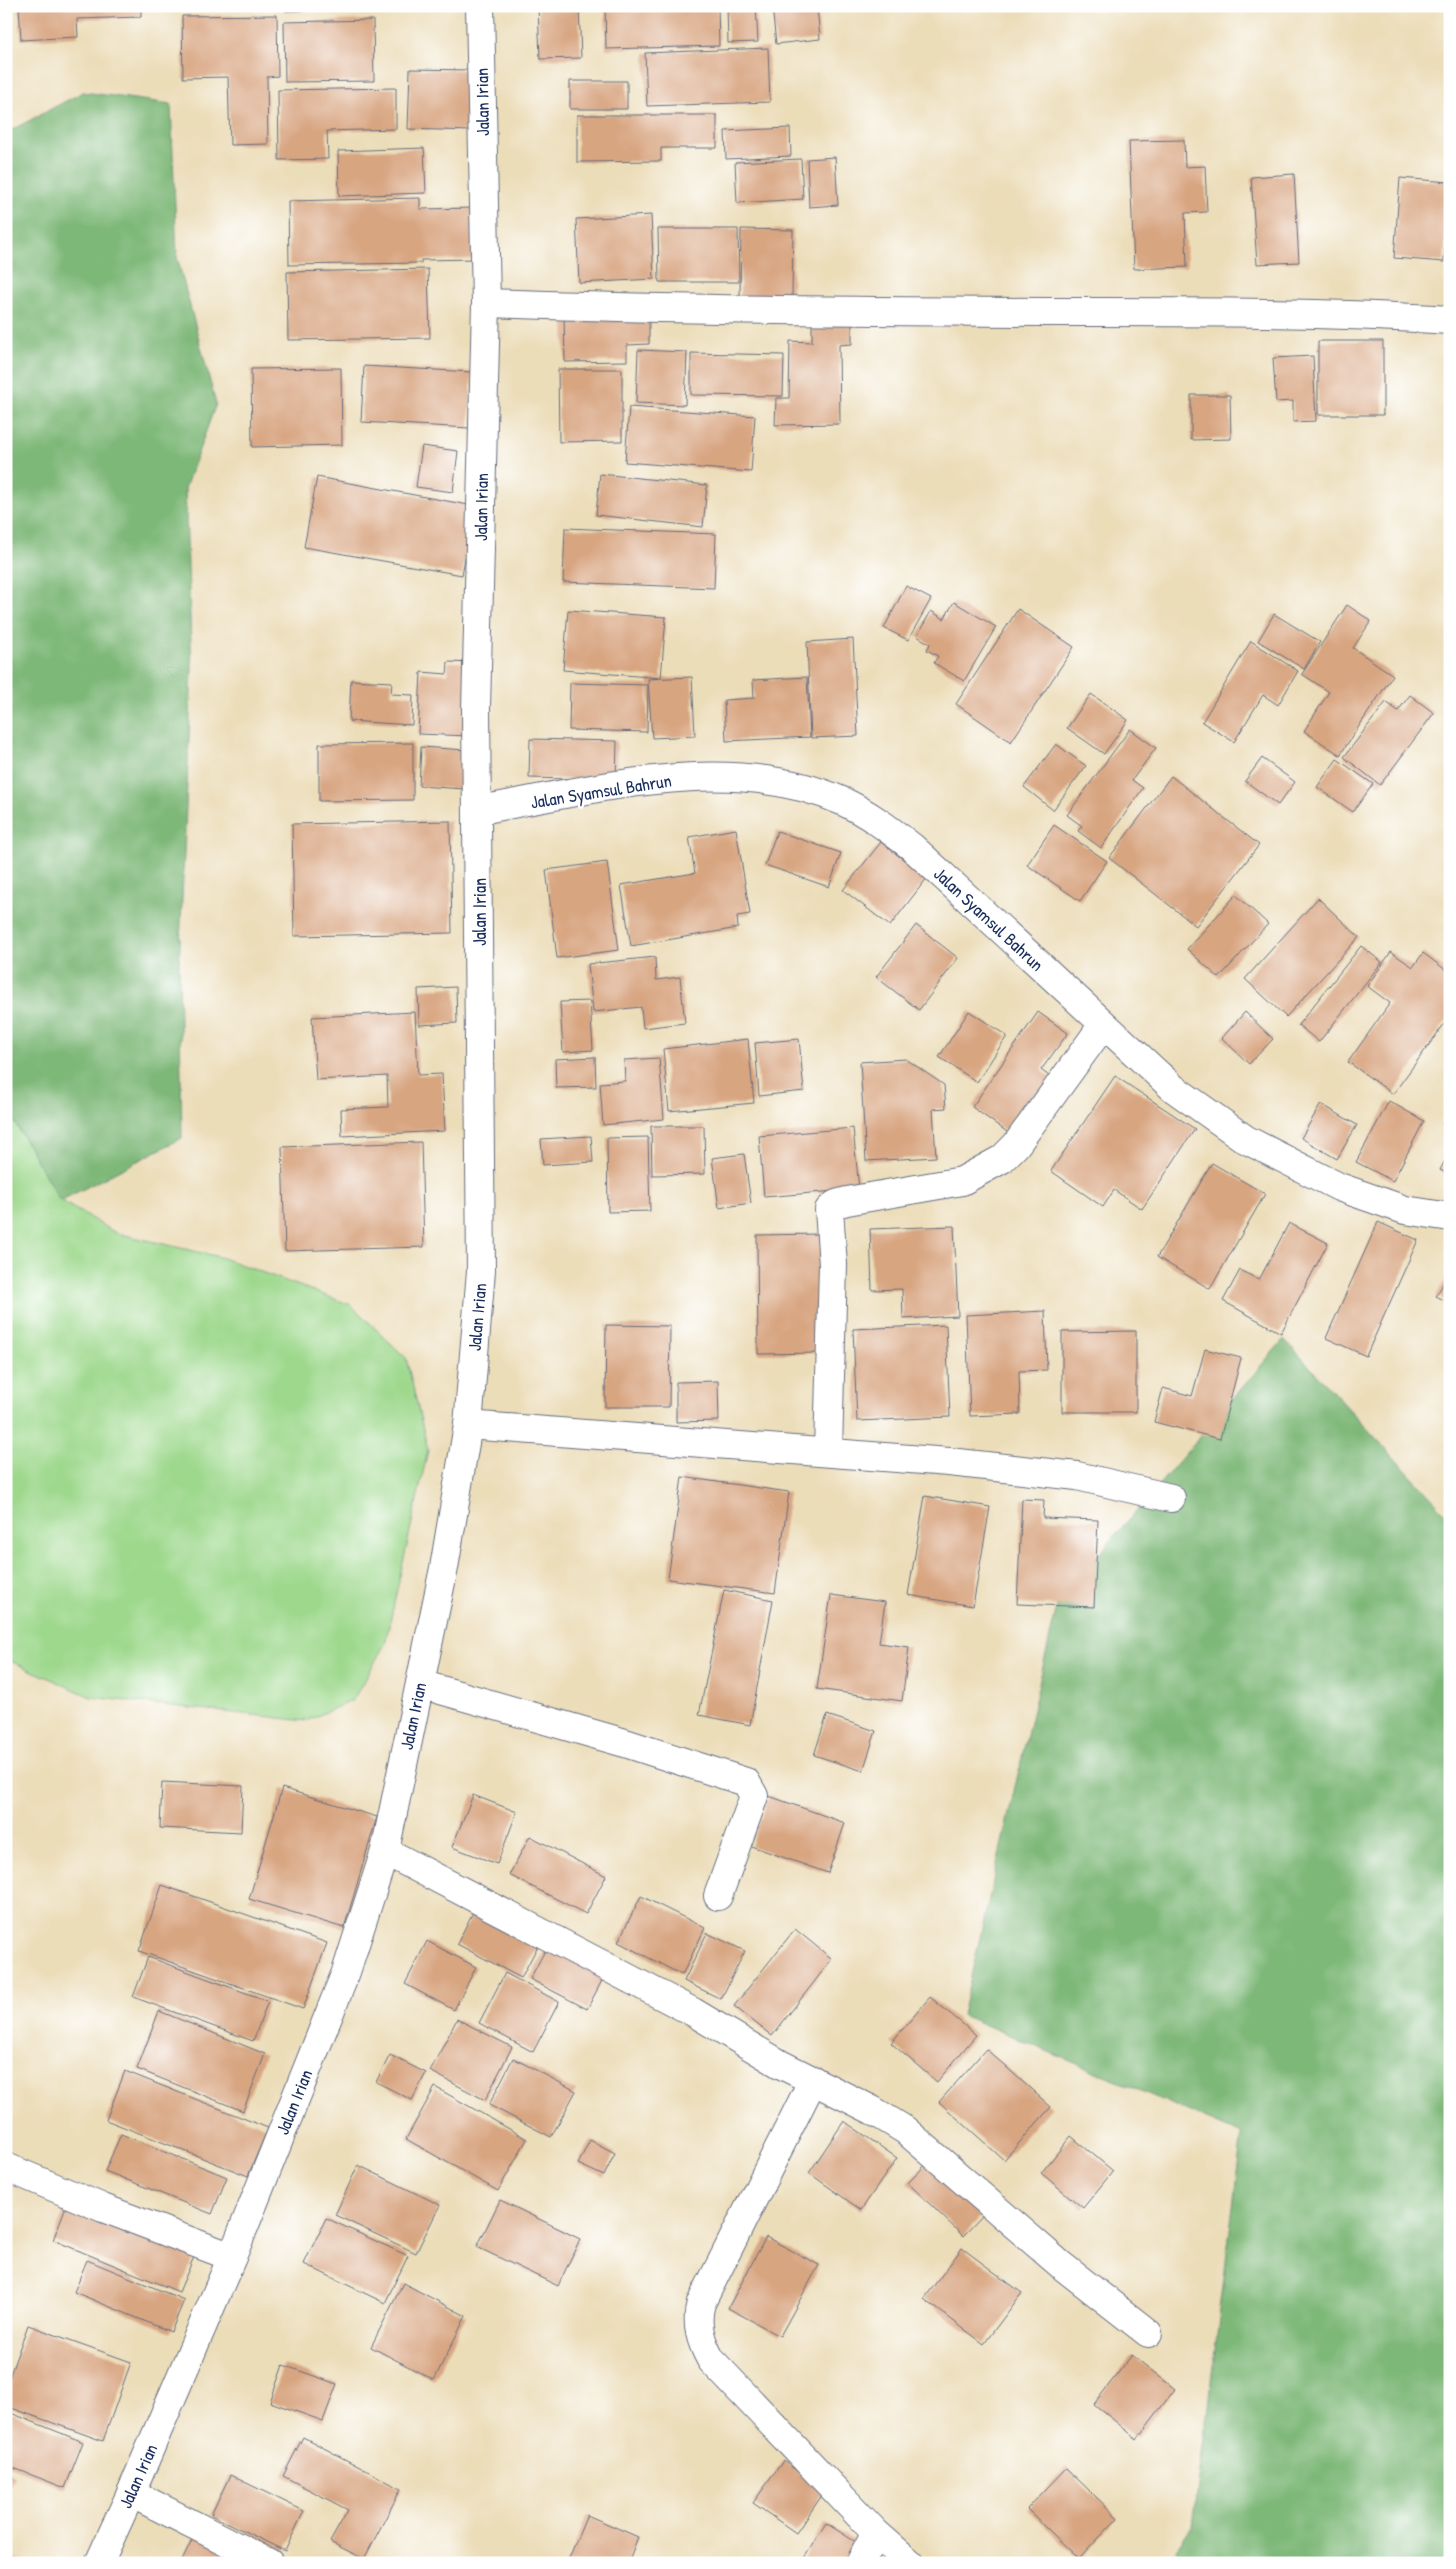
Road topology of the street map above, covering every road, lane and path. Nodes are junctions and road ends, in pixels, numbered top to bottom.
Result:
1 (480, 6) edge
2 (486, 303) junction
3 (1450, 320) edge
4 (479, 810) junction
5 (1103, 1025) junction
6 (1450, 1217) edge
7 (468, 1425) junction
8 (828, 1452) junction
9 (1171, 1498) dead end
10 (420, 1684) junction
11 (385, 1851) junction
12 (718, 1896) dead end
13 (813, 2080) junction
14 (6, 2167) edge
15 (232, 2257) junction
16 (1148, 2333) dead end
17 (131, 2493) junction
18 (876, 2533) junction
19 (98, 2563) edge
20 (269, 2563) edge
21 (860, 2563) edge
22 (910, 2563) edge

1 - 2 street, Jalan Irian
2 - 3 street
2 - 4 street, Jalan Irian
4 - 5 street, Jalan Syamsul Bahrun
4 - 7 street, Jalan Irian
5 - 6 street, Jalan Syamsul Bahrun
5 - 8 street
7 - 8 street
7 - 10 street, Jalan Irian
8 - 9 street
10 - 11 street, Jalan Irian
10 - 12 street
11 - 13 street
11 - 15 street, Jalan Irian
13 - 16 street
13 - 18 street
14 - 15 street
15 - 17 street, Jalan Irian
17 - 19 street, Jalan Irian
17 - 20 street
18 - 21 street
18 - 22 street

